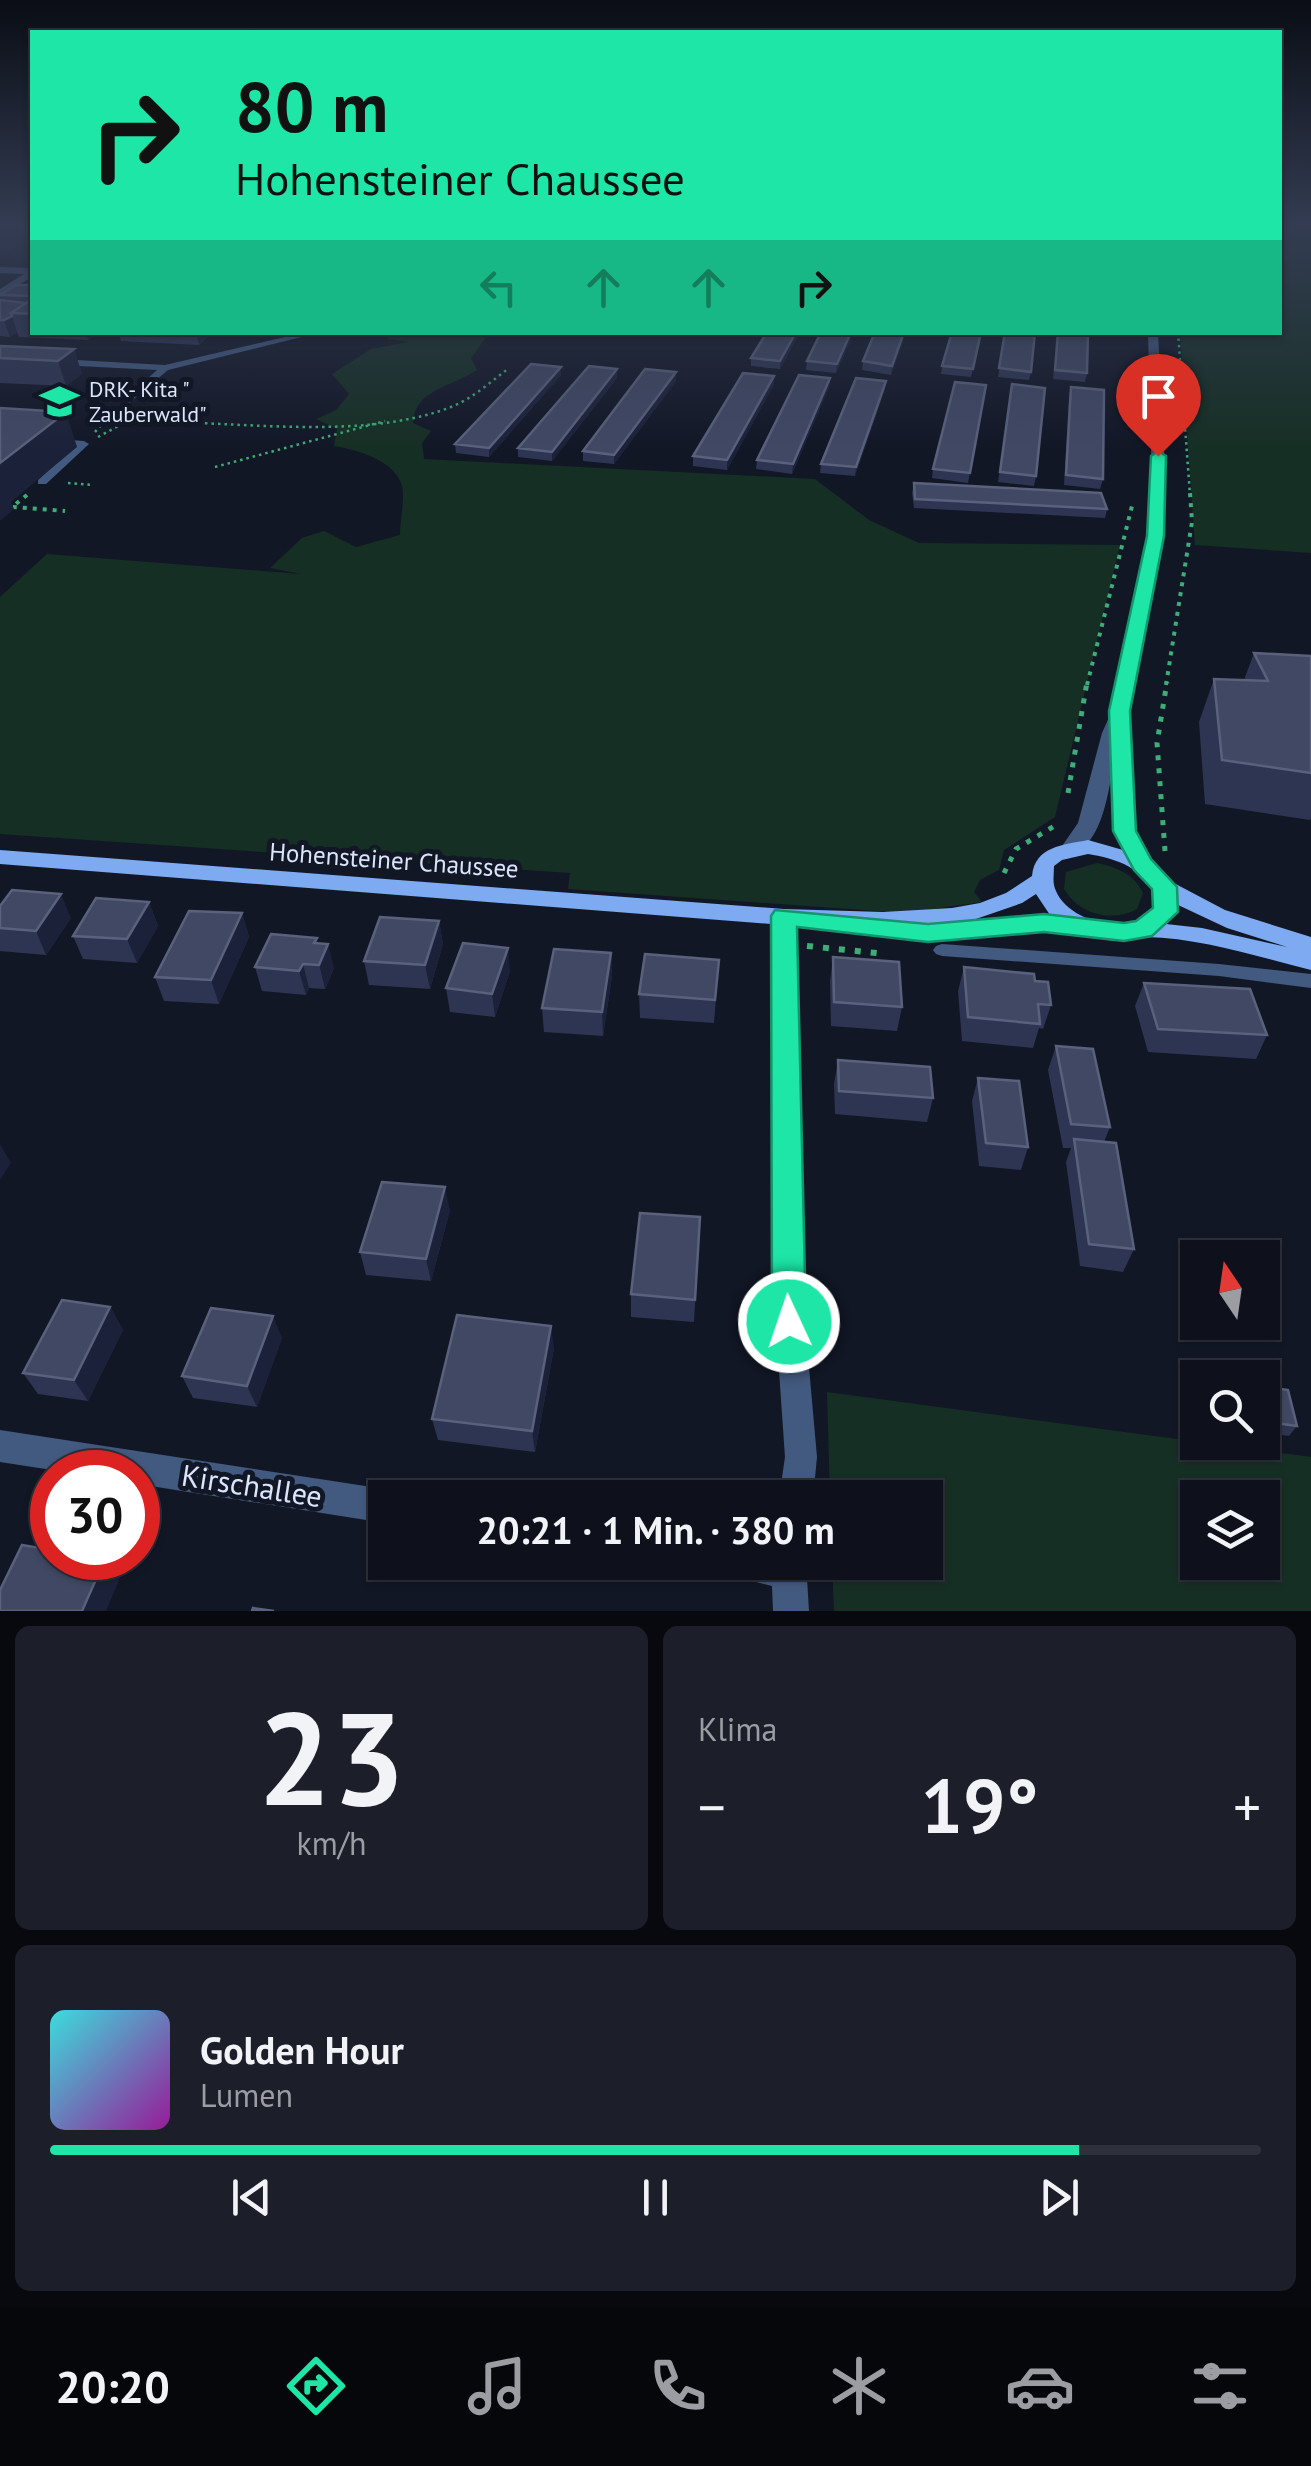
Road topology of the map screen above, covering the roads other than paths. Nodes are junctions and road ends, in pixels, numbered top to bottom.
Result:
1 (305, 335) edge
2 (1153, 335) edge
3 (55, 362) edge
4 (165, 368) junction
5 (129, 400) road end
6 (50, 442) edge
7 (42, 482) road end
8 (1120, 711) junction
9 (1070, 849) junction
10 (0, 857) edge
11 (1142, 864) junction
12 (1041, 881) junction
13 (1164, 887) junction
14 (784, 916) junction
15 (1084, 925) junction
16 (1143, 930) junction
17 (1311, 946) edge
18 (942, 950) dead end
19 (1311, 961) edge
20 (1311, 982) edge
21 (0, 1446) edge
22 (798, 1480) edge
23 (368, 1503) edge
24 (789, 1580) edge
25 (791, 1611) edge

1 - 4 lane
2 - 8 street
3 - 4 lane
4 - 5 lane
6 - 7 lane
8 - 9 street
8 - 11 street
9 - 11 main road
9 - 12 main road
10 - 14 main road, Hohensteiner Chaussee
11 - 13 main road
12 - 14 main road, Hohensteiner Chaussee
12 - 15 main road
13 - 16 main road
13 - 17 main road
14 - 15 main road, Hohensteiner Chaussee
14 - 22 street
15 - 16 main road
16 - 19 main road
18 - 20 lane
21 - 23 street, Kirschallee
24 - 25 street

